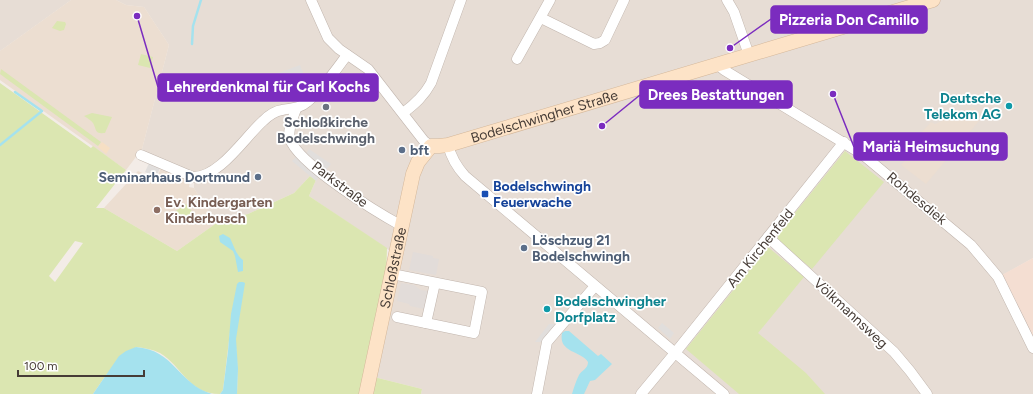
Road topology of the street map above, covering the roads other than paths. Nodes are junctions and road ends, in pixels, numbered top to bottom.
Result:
1 (311, 0) edge
2 (461, 0) edge
3 (550, 0) edge
4 (624, 0) edge
5 (727, 0) edge
6 (933, 0) edge
7 (540, 18) junction
8 (348, 55) junction
9 (749, 55) junction
10 (517, 59) dead end
11 (717, 64) junction
12 (296, 109) junction
13 (402, 113) junction
14 (844, 142) junction
15 (448, 144) junction
16 (431, 146) junction
17 (141, 155) dead end
18 (397, 224) junction
19 (768, 237) junction
20 (392, 274) junction
21 (435, 283) junction
22 (595, 286) junction
23 (397, 317) dead end
24 (426, 323) junction
25 (1033, 348) edge
26 (675, 353) junction
27 (366, 394) edge
28 (537, 394) edge
29 (641, 394) edge
30 (724, 394) edge
31 (927, 394) edge

1 - 8 street
2 - 13 street
3 - 7 street
4 - 7 street
5 - 9 street
6 - 9 street, Bodelschwingher Straße
7 - 10 street
8 - 12 street
8 - 13 street
9 - 11 street, Bodelschwingher Straße
11 - 14 street, Rohdesdiek
11 - 15 street, Bodelschwingher Straße
12 - 17 street
12 - 18 street, Parkstraße
13 - 16 street
14 - 19 street, Am Kirchenfeld
14 - 25 street, Rohdesdiek
15 - 16 street, Bodelschwingher Straße
15 - 22 street
16 - 18 street, Schloßstraße
18 - 20 street, Schloßstraße
19 - 26 street, Am Kirchenfeld
19 - 31 street, Völkmannsweg
20 - 21 street
20 - 27 street, Schloßstraße
21 - 24 street
21 - 24 street
22 - 26 street
22 - 28 street
23 - 24 street
26 - 29 street, Am Kirchenfeld
26 - 30 street

